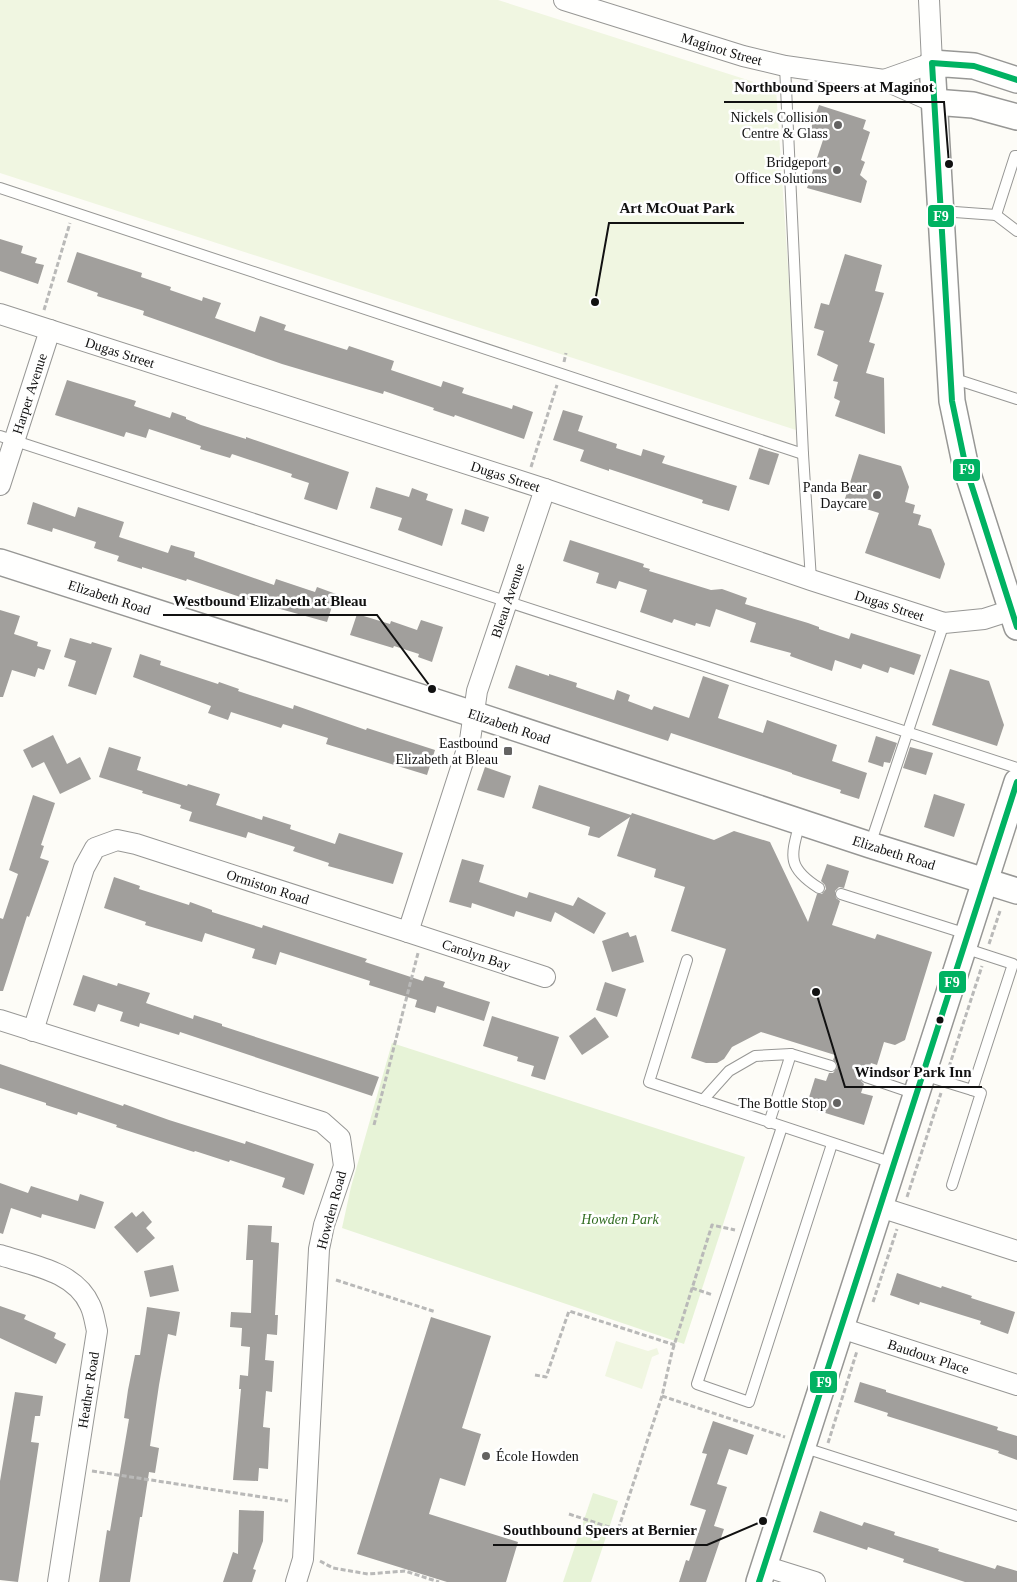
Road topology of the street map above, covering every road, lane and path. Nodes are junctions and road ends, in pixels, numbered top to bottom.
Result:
1 (929, 0) edge
2 (568, 1) edge
3 (932, 63) junction
4 (785, 66) junction
5 (884, 80) junction
6 (1017, 80) edge
7 (934, 102) junction
8 (1017, 117) edge
9 (1017, 156) edge
10 (0, 188) edge
11 (940, 211) junction
12 (74, 212) junction
13 (996, 215) junction
14 (1017, 231) edge
15 (0, 314) edge
16 (50, 330) junction
17 (566, 353) dead end
18 (560, 374) junction
19 (951, 377) junction
20 (1017, 399) edge
21 (7, 438) edge
22 (803, 454) junction
23 (0, 485) edge
24 (536, 486) junction
25 (0, 562) edge
26 (811, 580) junction
27 (506, 602) junction
28 (1014, 618) edge
29 (944, 623) junction
30 (473, 714) junction
31 (907, 733) junction
32 (1017, 768) edge
33 (1017, 782) edge
34 (800, 822) junction
35 (870, 845) junction
36 (985, 880) junction
37 (819, 888) dead end
38 (1017, 891) edge
39 (842, 894) dead end
40 (1000, 911) dead end
41 (408, 932) junction
42 (974, 942) junction
43 (687, 960) dead end
44 (1015, 962) edge
45 (982, 965) dead end
46 (546, 977) dead end
47 (0, 1020) edge
48 (33, 1030) junction
49 (791, 1054) junction
50 (831, 1066) dead end
51 (948, 1070) dead end
52 (866, 1077) dead end
53 (920, 1084) junction
54 (942, 1090) dead end
55 (972, 1090) junction
56 (703, 1100) junction
57 (769, 1123) junction
58 (782, 1127) junction
59 (832, 1144) junction
60 (894, 1164) junction
61 (952, 1184) dead end
62 (907, 1198) dead end
63 (880, 1207) junction
64 (899, 1223) dead end
65 (747, 1233) junction
66 (1017, 1251) edge
67 (0, 1255) edge
68 (336, 1280) dead end
69 (692, 1288) junction
70 (725, 1300) junction
71 (872, 1307) dead end
72 (436, 1312) dead end
73 (841, 1328) junction
74 (860, 1344) dead end
75 (675, 1345) junction
76 (535, 1375) dead end
77 (1017, 1385) edge
78 (662, 1396) junction
79 (814, 1447) junction
80 (76, 1468) junction
81 (293, 1502) dead end
82 (569, 1514) dead end
83 (1017, 1516) edge
84 (318, 1560) dead end
85 (762, 1574) edge
86 (58, 1582) edge
87 (296, 1582) edge
88 (439, 1582) edge
89 (815, 1582) edge

1 - 3 street
2 - 4 street, Maginot Street
3 - 5 street, Maginot Street
3 - 6 street, Maginot Street
3 - 7 street
4 - 5 street, Maginot Street
4 - 22 lane
5 - 7 street, Maginot Street
7 - 8 street, Maginot Street
7 - 11 street
9 - 13 lane
10 - 12 lane
11 - 13 lane
11 - 19 street
12 - 16 path
12 - 18 lane
13 - 14 lane
15 - 16 street, Dugas Street
16 - 21 street, Harper Avenue
16 - 24 street, Dugas Street
17 - 18 path
18 - 22 lane
18 - 24 path
19 - 20 lane
19 - 28 street
21 - 23 street, Harper Avenue
21 - 27 lane
22 - 26 lane
24 - 26 street, Dugas Street
24 - 27 street, Bleau Avenue
25 - 30 street, Elizabeth Road
26 - 29 street, Dugas Street
27 - 30 street, Bleau Avenue
27 - 31 lane
28 - 29 street, Dugas Street
29 - 31 lane
30 - 34 street, Elizabeth Road
30 - 41 street
31 - 32 lane
31 - 35 lane
33 - 36 street
34 - 35 street, Elizabeth Road
34 - 37 lane
35 - 36 street, Elizabeth Road
36 - 38 street, Elizabeth Road
36 - 42 street
39 - 42 lane
40 - 42 path
41 - 46 street, Carolyn Bay
41 - 48 street, Ormiston Road
42 - 44 lane
42 - 53 street
43 - 56 lane
44 - 55 lane
45 - 51 path
47 - 48 street, Howden Road
48 - 87 street, Howden Road
49 - 50 lane
49 - 56 lane
49 - 57 lane
52 - 53 lane
53 - 55 lane
53 - 60 street
54 - 62 path
55 - 61 lane
56 - 57 lane
57 - 58 lane
58 - 59 lane
58 - 65 lane
59 - 60 lane
59 - 70 lane
60 - 63 street
63 - 66 street
63 - 73 street
64 - 71 path
65 - 69 path
65 - 70 lane
67 - 80 street, Heather Road
68 - 72 path
69 - 70 path
69 - 75 path
73 - 77 street, Baudoux Place
73 - 79 street
74 - 79 path
75 - 76 path
75 - 78 path
78 - 79 path
78 - 82 path
79 - 83 lane
79 - 85 street
80 - 81 path
80 - 86 street, Heather Road
84 - 88 path
85 - 89 street

